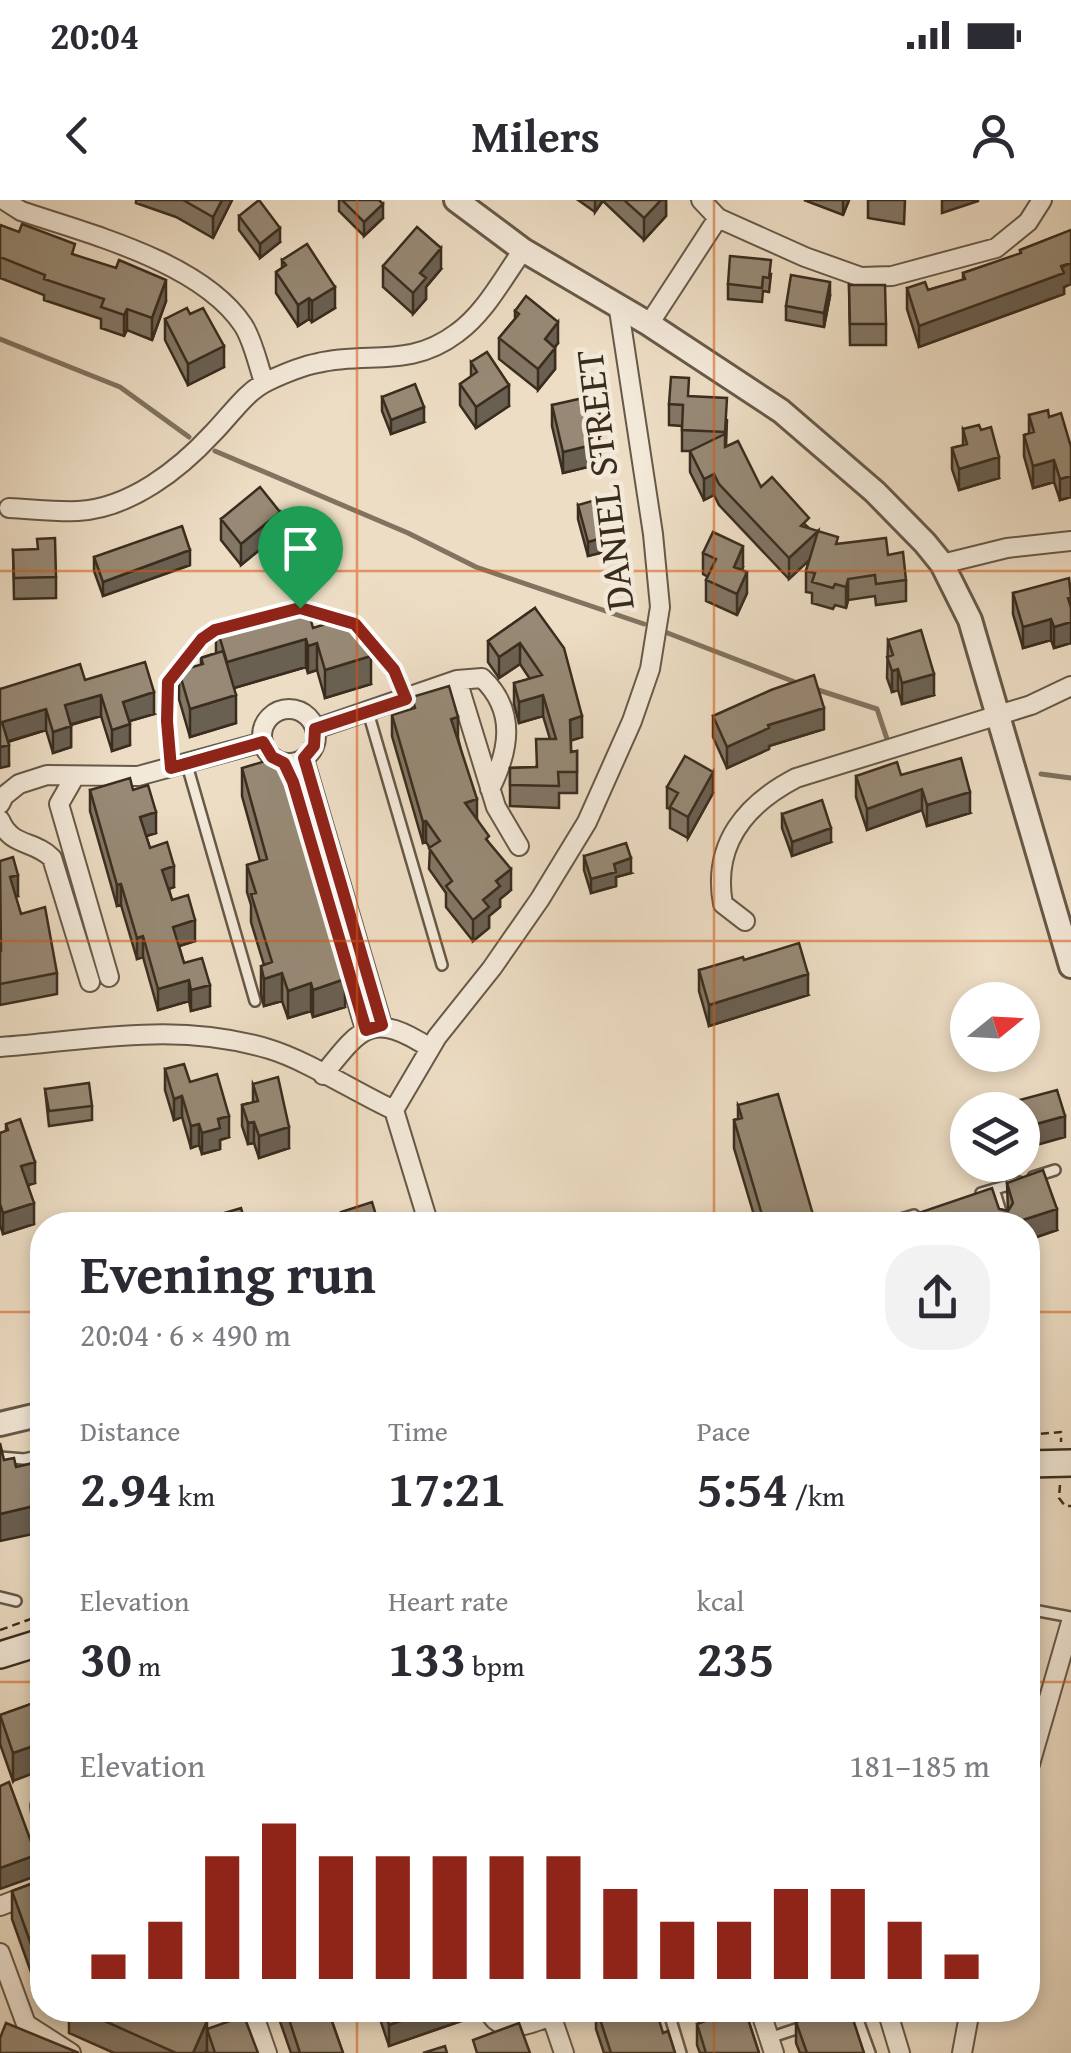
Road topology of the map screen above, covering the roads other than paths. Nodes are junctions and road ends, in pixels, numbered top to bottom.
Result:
1 (4, 200) edge
2 (456, 200) edge
3 (701, 200) edge
4 (1042, 200) edge
5 (718, 218) junction
6 (523, 250) junction
7 (619, 310) junction
8 (649, 324) junction
9 (264, 382) junction
10 (9, 508) dead end
11 (1071, 541) edge
12 (942, 564) junction
13 (286, 612) edge
14 (234, 625) edge
15 (457, 680) junction
16 (1071, 686) edge
17 (406, 699) junction
18 (368, 712) junction
19 (1000, 716) junction
20 (315, 729) junction
21 (263, 742) junction
22 (304, 758) junction
23 (284, 763) junction
24 (179, 767) junction
25 (76, 776) junction
26 (490, 789) junction
27 (0, 804) edge
28 (0, 820) edge
29 (518, 846) dead end
30 (745, 921) dead end
31 (442, 965) dead end
32 (1071, 966) edge
33 (255, 1001) dead end
34 (373, 1027) junction
35 (0, 1047) edge
36 (430, 1048) junction
37 (323, 1076) junction
38 (394, 1110) junction
39 (1054, 1170) dead end
40 (994, 1189) junction
41 (975, 1195) edge
42 (425, 1212) edge
43 (1001, 1212) edge
44 (30, 1417) edge
45 (0, 1424) edge
46 (0, 1456) edge
47 (30, 1458) edge
48 (1040, 1464) edge
49 (1071, 1464) edge
50 (0, 1597) edge
51 (16, 1601) dead end
52 (1040, 1612) edge
53 (1071, 1620) edge
54 (30, 1644) edge
55 (2, 1649) edge
56 (1040, 1729) edge
57 (30, 1895) edge
58 (0, 1906) edge
59 (0, 1954) edge
60 (186, 2022) edge
61 (220, 2022) edge
62 (256, 2022) edge
63 (494, 2022) edge
64 (532, 2022) edge
65 (560, 2022) edge
66 (672, 2022) edge
67 (764, 2022) edge
68 (818, 2022) edge
69 (859, 2022) edge
70 (891, 2022) edge
71 (968, 2022) edge
72 (772, 2046) edge
73 (71, 2053) edge
74 (267, 2053) edge
75 (564, 2053) edge
76 (681, 2053) edge
77 (870, 2053) edge
78 (900, 2053) edge
79 (962, 2053) edge

1 - 9 street
2 - 6 street
3 - 5 street
4 - 5 street
5 - 8 street
6 - 7 street
6 - 9 street
7 - 8 street
7 - 36 street, DANIEL STREET
8 - 12 street
9 - 10 street
11 - 12 street
12 - 19 street
13 - 17 lane
14 - 24 lane
15 - 17 street
15 - 26 street
15 - 26 street
16 - 19 street
17 - 18 street
18 - 20 street
18 - 31 lane
19 - 30 street
19 - 32 street
20 - 21 street
20 - 22 street
21 - 23 street
21 - 24 street
22 - 23 street
22 - 34 street
23 - 34 street
24 - 25 street
24 - 33 lane
25 - 27 street
25 - 28 street
26 - 29 street
34 - 36 street
34 - 37 street
35 - 37 street
36 - 38 street, DANIEL STREET
37 - 38 street
38 - 42 street
39 - 40 lane
40 - 41 lane
40 - 43 lane
44 - 45 street
46 - 47 lane
48 - 49 main road
50 - 51 lane
52 - 53 lane
53 - 56 street
54 - 55 main road
57 - 58 street
59 - 73 street
60 - 61 street
62 - 74 street
63 - 64 street
65 - 75 street
66 - 76 lane
67 - 72 street
68 - 72 lane
69 - 77 lane
70 - 78 street
71 - 79 street

